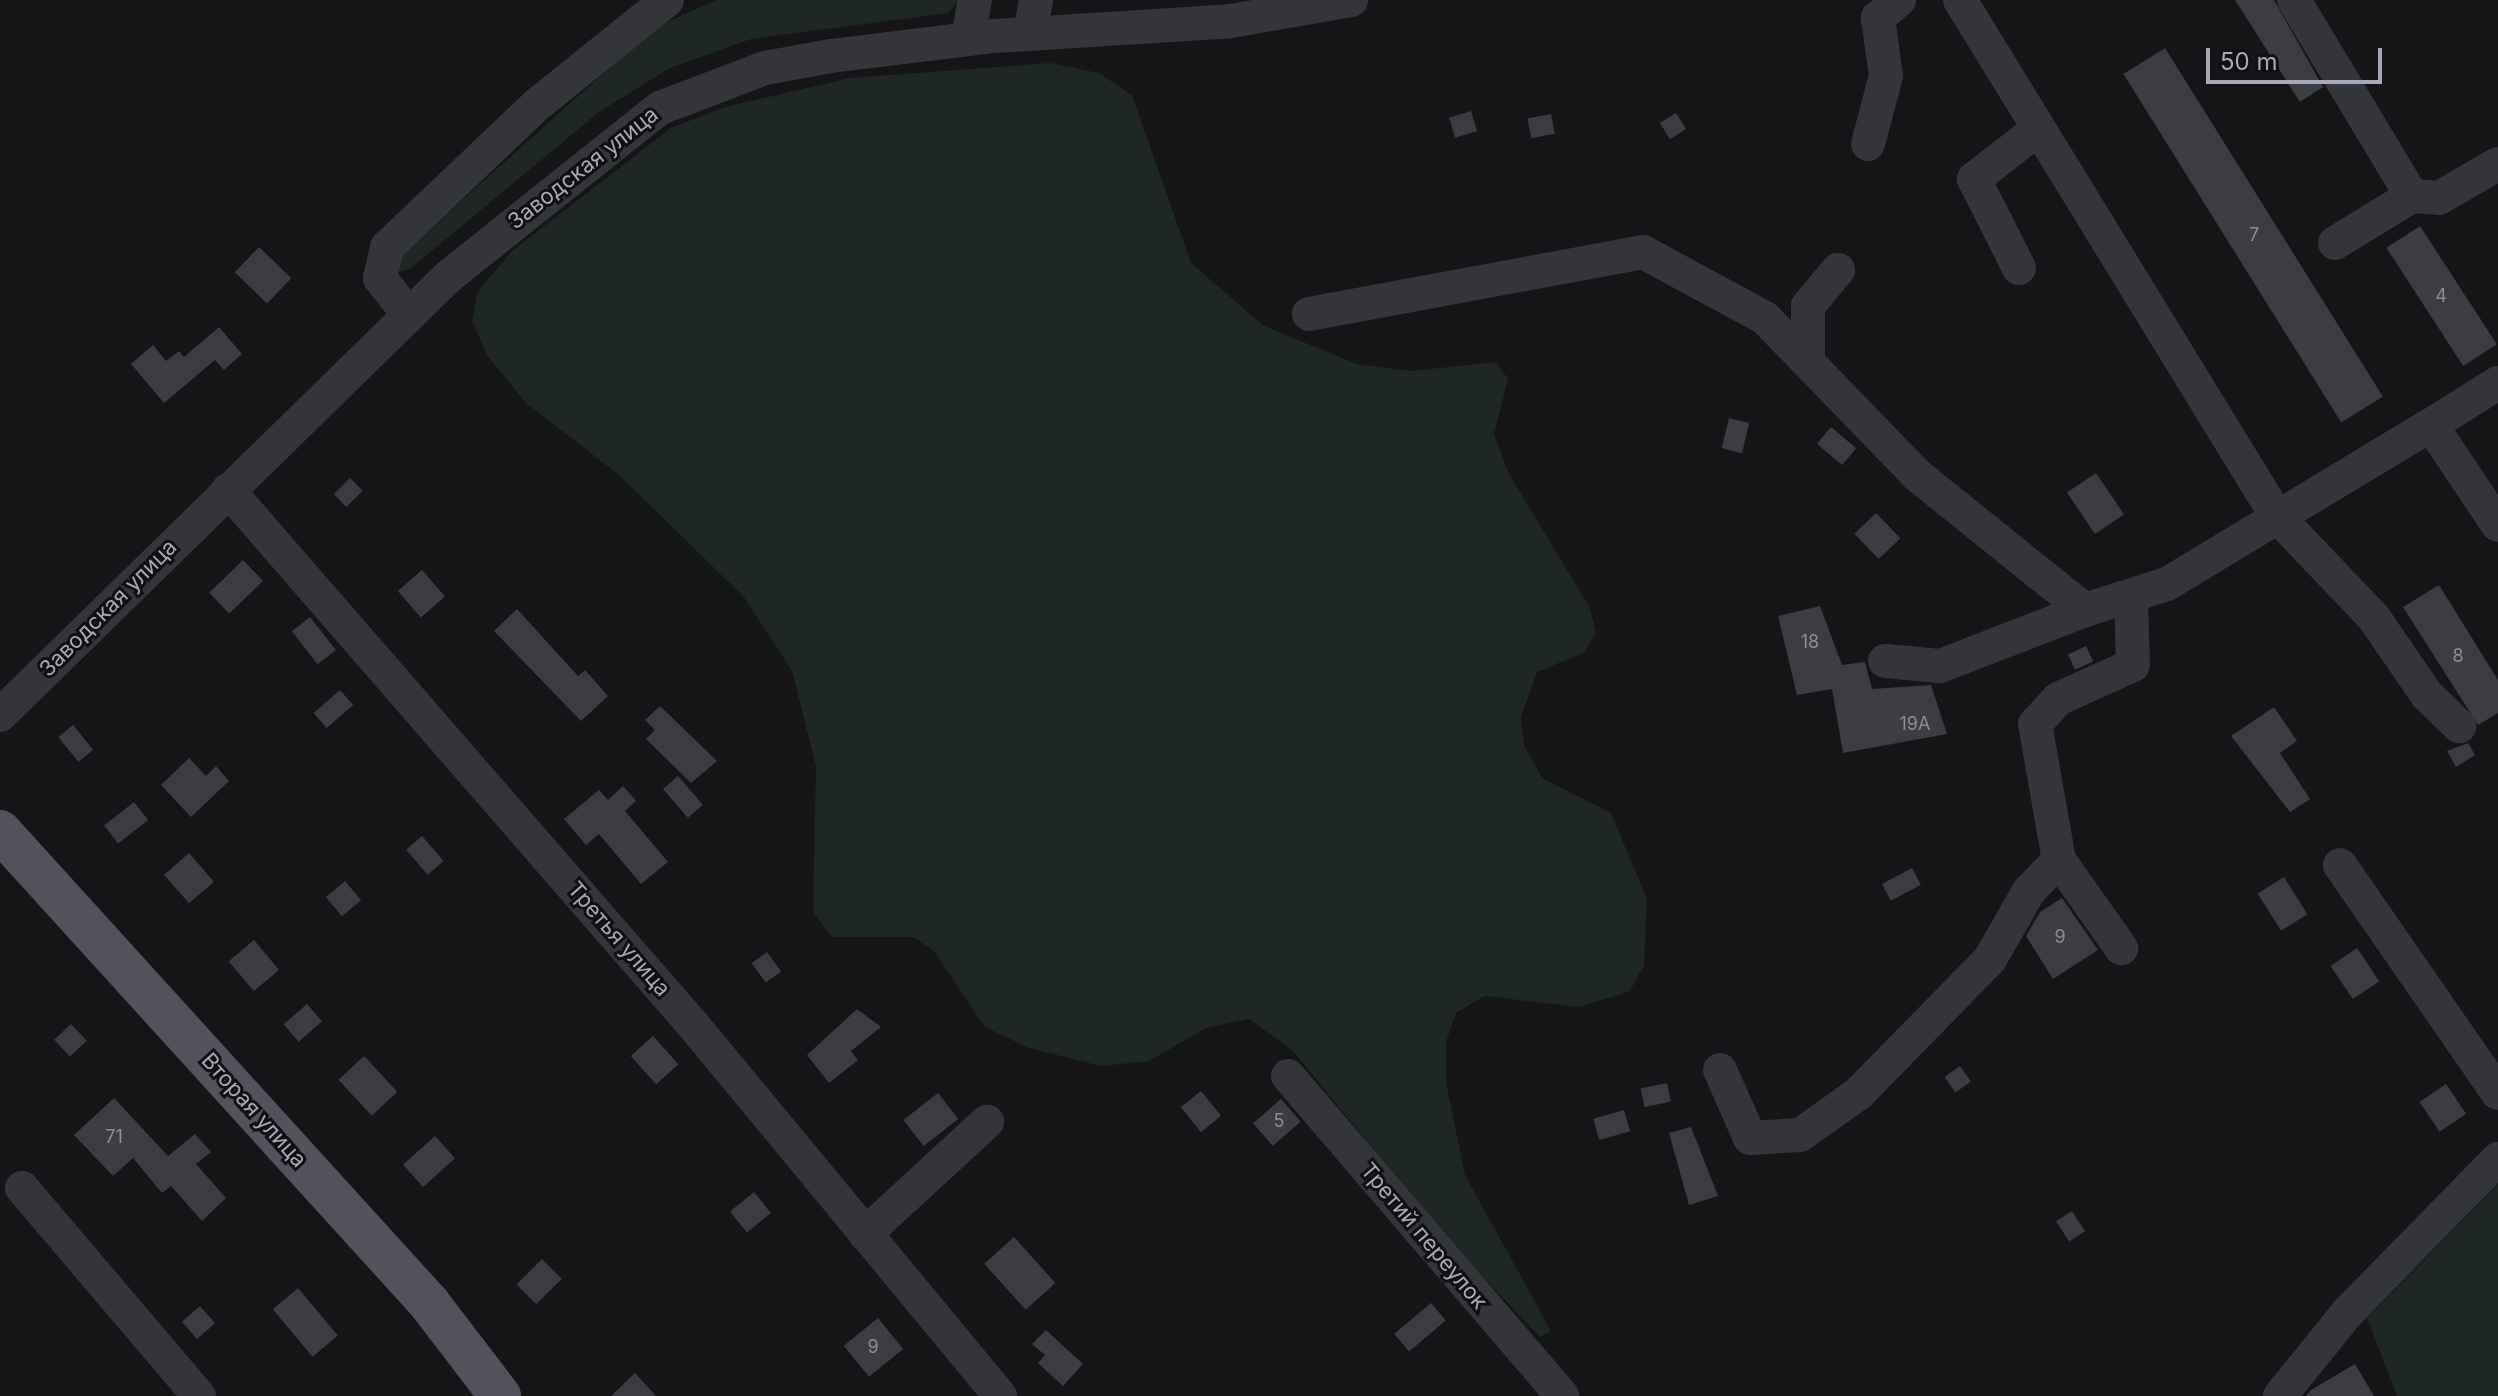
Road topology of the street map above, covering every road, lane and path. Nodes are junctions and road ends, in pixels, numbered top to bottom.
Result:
1 (667, 0) edge
2 (975, 0) edge
3 (1036, 0) edge
4 (1351, 0) edge
5 (1899, 0) edge
6 (1960, 0) edge
7 (2294, 0) edge
8 (1030, 34) junction
9 (968, 39) junction
10 (2037, 130) junction
11 (1868, 144) dead end
12 (2498, 164) edge
13 (2412, 196) junction
14 (2335, 243) dead end
15 (2019, 268) dead end
16 (1838, 270) dead end
17 (1309, 314) dead end
18 (409, 315) junction
19 (1808, 361) junction
20 (2498, 383) edge
21 (2431, 425) junction
22 (228, 490) junction
23 (2276, 515) junction
24 (2498, 525) edge
25 (2131, 598) junction
26 (2085, 610) junction
27 (1885, 661) dead end
28 (0, 715) edge
29 (2459, 726) dead end
30 (0, 831) edge
31 (2059, 860) junction
32 (2340, 865) dead end
33 (2121, 948) dead end
34 (1720, 1070) dead end
35 (1288, 1076) dead end
36 (2498, 1093) edge
37 (987, 1122) dead end
38 (2498, 1159) edge
39 (22, 1188) dead end
40 (865, 1234) junction
41 (199, 1396) edge
42 (500, 1396) edge
43 (1000, 1396) edge
44 (1562, 1396) edge
45 (2280, 1396) edge

1 - 18 street
2 - 9 street
3 - 8 street
4 - 8 street, Заводская улица
5 - 11 street
6 - 10 street
7 - 13 street
8 - 9 street, Заводская улица
9 - 18 street, Заводская улица
10 - 15 street
10 - 23 street
12 - 13 street
13 - 14 street
16 - 19 street
17 - 19 street
18 - 22 street, Заводская улица
19 - 26 street
20 - 21 street
21 - 23 street
21 - 24 street
22 - 28 street, Заводская улица
22 - 40 street, Третья улица
23 - 25 street
23 - 29 street
25 - 26 street
25 - 31 street
26 - 27 street
30 - 42 main road, Вторая улица
31 - 33 street
31 - 34 street
32 - 36 street
35 - 44 street, Третий переулок
37 - 40 street
38 - 45 street
39 - 41 street
40 - 43 street, Третья улица

